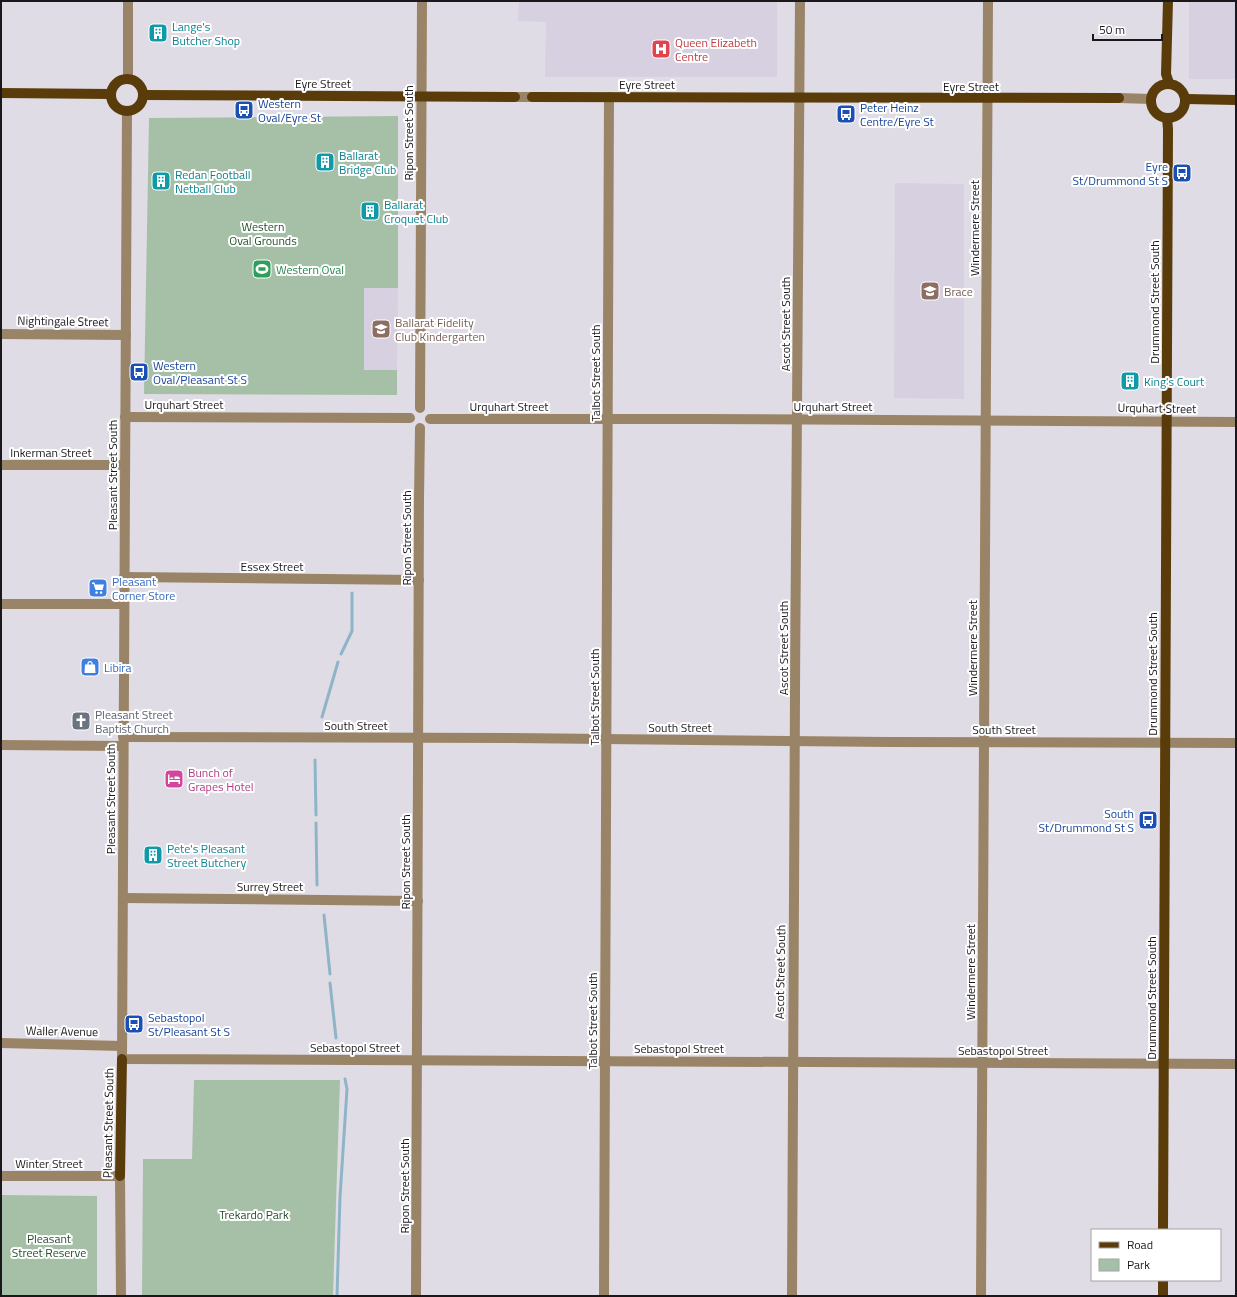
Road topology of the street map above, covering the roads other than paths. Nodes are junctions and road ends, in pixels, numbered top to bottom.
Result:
1 (128, 1) edge
2 (422, 1) edge
3 (800, 1) edge
4 (988, 1) edge
5 (1168, 1) edge
6 (128, 79) junction
7 (1169, 83) junction
8 (1, 93) edge
9 (111, 94) junction
10 (143, 95) junction
11 (422, 96) junction
12 (515, 97) joint
13 (532, 97) joint
14 (609, 97) junction
15 (799, 98) junction
16 (987, 98) junction
17 (1119, 98) joint
18 (1186, 99) junction
19 (1151, 100) junction
20 (1236, 100) edge
21 (126, 111) junction
22 (1167, 118) junction
23 (1, 334) edge
24 (126, 335) junction
25 (420, 408) junction
26 (125, 417) junction
27 (410, 418) junction
28 (430, 419) junction
29 (608, 419) junction
30 (797, 419) junction
31 (985, 420) junction
32 (1167, 421) junction
33 (1236, 422) edge
34 (420, 428) junction
35 (1, 465) edge
36 (125, 465) junction
37 (124, 577) junction
38 (419, 580) junction
39 (1, 604) edge
40 (124, 604) junction
41 (418, 738) junction
42 (607, 739) junction
43 (796, 741) junction
44 (123, 742) junction
45 (984, 742) junction
46 (1165, 742) junction
47 (1236, 742) edge
48 (1, 745) edge
49 (123, 898) junction
50 (418, 901) junction
51 (1, 1043) edge
52 (122, 1046) junction
53 (122, 1059) junction
54 (417, 1060) junction
55 (605, 1061) junction
56 (792, 1062) junction
57 (983, 1063) junction
58 (1164, 1063) junction
59 (1236, 1064) edge
60 (1, 1176) edge
61 (120, 1176) junction
62 (1163, 1229) edge
63 (1163, 1281) edge
64 (121, 1296) edge
65 (416, 1296) edge
66 (604, 1296) edge
67 (792, 1296) edge
68 (981, 1296) edge
69 (1163, 1296) edge

1 - 6 street
2 - 11 street, Ripon Street South
3 - 15 street, Ascot Street South
4 - 16 street, Windermere Street
5 - 7 main road
6 - 9 main road
6 - 10 main road
7 - 18 main road
7 - 19 main road
8 - 9 main road
9 - 21 main road
10 - 11 main road, Eyre Street
10 - 21 main road
11 - 12 main road, Eyre Street
11 - 25 street, Ripon Street South
12 - 13 street, Eyre Street
13 - 14 main road, Eyre Street
14 - 15 main road, Eyre Street
14 - 29 street, Talbot Street South
15 - 16 main road, Eyre Street
15 - 30 street, Ascot Street South
16 - 17 main road, Eyre Street
16 - 31 street, Windermere Street
17 - 19 street, Eyre Street
18 - 20 main road
18 - 22 main road
19 - 22 main road
21 - 24 street, Pleasant Street South
22 - 32 main road, Drummond Street South
23 - 24 street, Nightingale Street
24 - 26 street, Pleasant Street South
25 - 27 street
25 - 28 street
26 - 27 street, Urquhart Street
26 - 36 street, Pleasant Street South
27 - 34 street
28 - 29 street, Urquhart Street
28 - 34 street
29 - 30 street, Urquhart Street
29 - 42 street, Talbot Street South
30 - 31 street, Urquhart Street
30 - 43 street, Ascot Street South
31 - 32 street, Urquhart Street
31 - 45 street, Windermere Street
32 - 33 street, Urquhart Street
32 - 46 main road, Drummond Street South
34 - 38 street, Ripon Street South
35 - 36 street, Inkerman Street
36 - 37 street, Pleasant Street South
37 - 38 street, Essex Street
37 - 40 street, Pleasant Street South
38 - 41 street, Ripon Street South
39 - 40 street
40 - 44 street, Pleasant Street South
41 - 42 street, South Street
41 - 44 street, South Street
41 - 50 street, Ripon Street South
42 - 43 street, South Street
42 - 55 street, Talbot Street South
43 - 45 street, South Street
43 - 56 street, Ascot Street South
44 - 48 street, South Street
44 - 49 street, Pleasant Street South
45 - 46 street, South Street
45 - 57 street, Windermere Street
46 - 47 street, South Street
46 - 58 main road, Drummond Street South
49 - 50 street, Surrey Street
49 - 52 street, Pleasant Street South
50 - 54 street, Ripon Street South
51 - 52 street, Waller Avenue
52 - 53 street, Pleasant Street South
53 - 54 street, Sebastopol Street
53 - 61 main road, Pleasant Street South
54 - 55 street, Sebastopol Street
54 - 65 street, Ripon Street South
55 - 56 street, Sebastopol Street
55 - 66 street, Talbot Street South
56 - 57 street, Sebastopol Street
56 - 67 street, Ascot Street South
57 - 58 street, Sebastopol Street
57 - 68 street, Windermere Street
58 - 59 street, Sebastopol Street
58 - 62 main road, Drummond Street South
60 - 61 street, Winter Street
61 - 64 street, Pleasant Street South
63 - 69 main road

